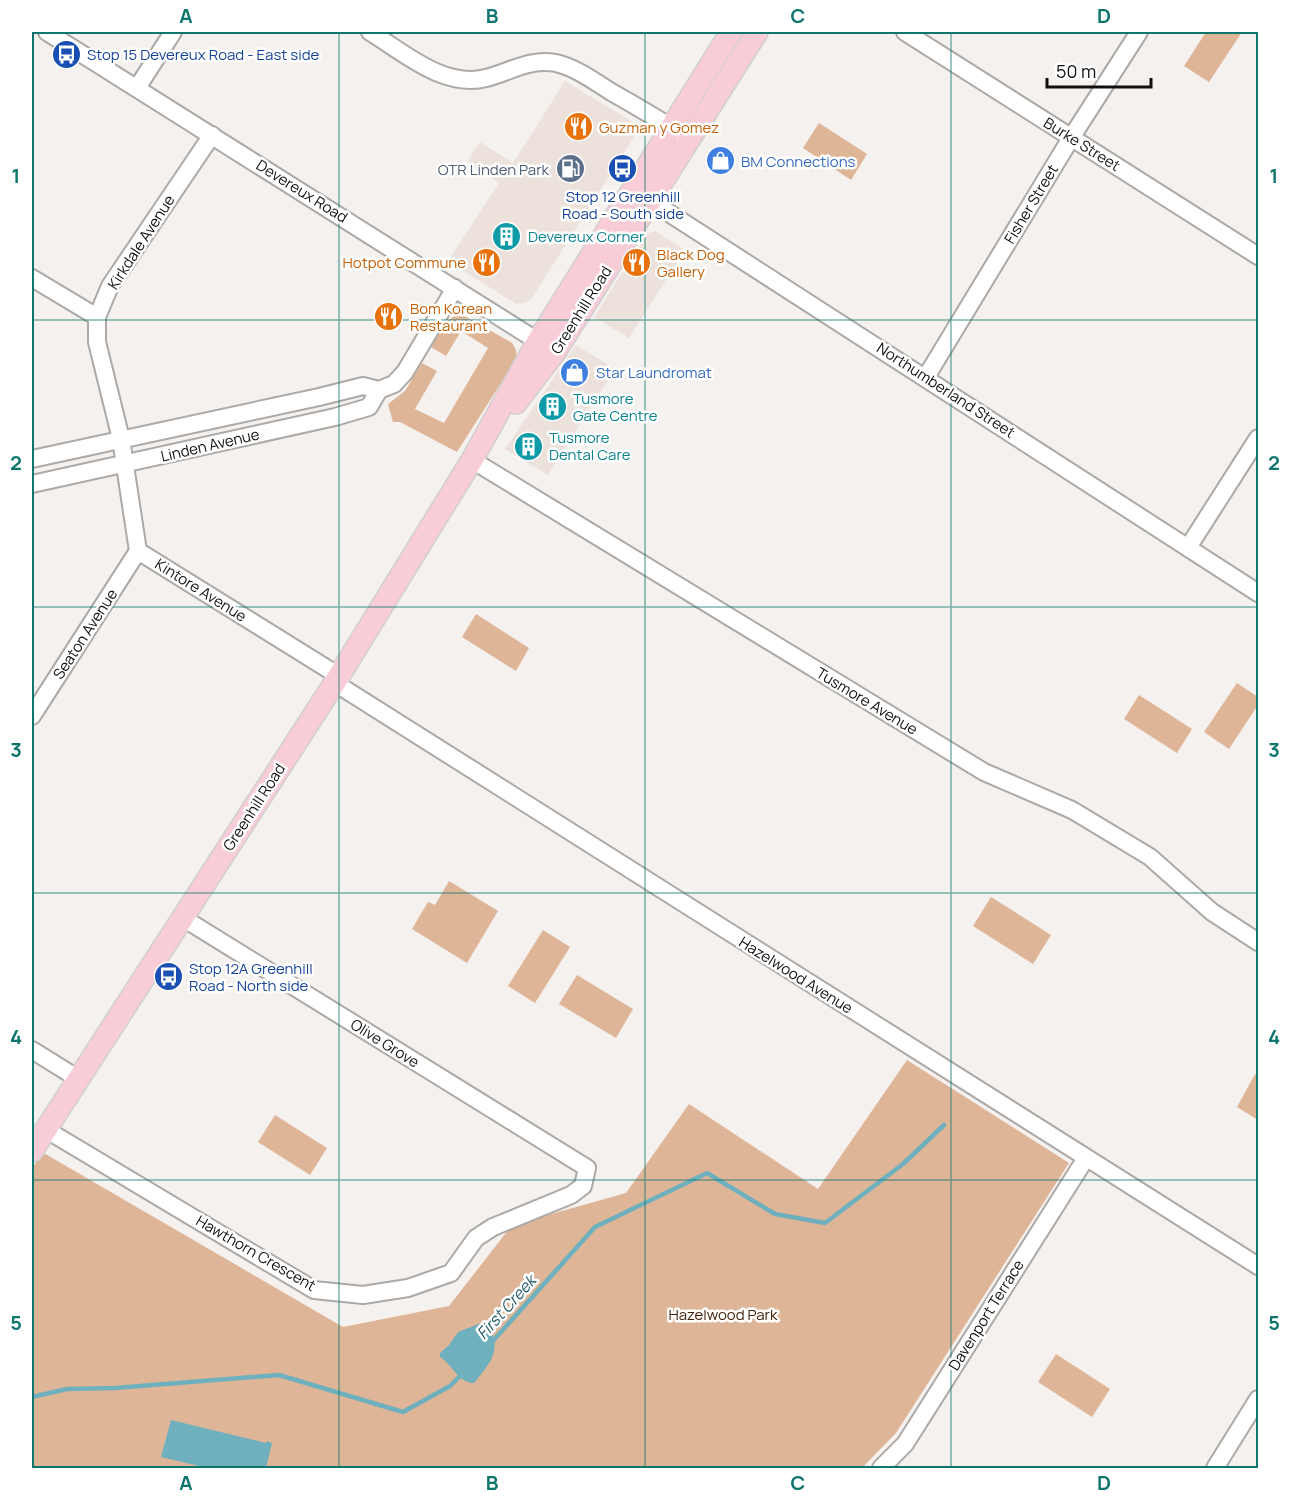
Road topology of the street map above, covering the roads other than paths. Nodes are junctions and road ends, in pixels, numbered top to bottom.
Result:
1 (47, 32) edge
2 (173, 32) edge
3 (370, 32) edge
4 (731, 32) edge
5 (757, 32) edge
6 (905, 32) edge
7 (1139, 32) edge
8 (137, 88) junction
9 (680, 133) junction
10 (212, 135) junction
11 (1071, 138) junction
12 (640, 195) junction
13 (1258, 256) edge
14 (32, 278) edge
15 (455, 288) junction
16 (97, 316) junction
17 (546, 347) junction
18 (926, 377) junction
19 (379, 390) junction
20 (310, 399) junction
21 (315, 421) junction
22 (1258, 438) edge
23 (121, 439) junction
24 (32, 459) edge
25 (472, 460) junction
26 (126, 463) junction
27 (32, 484) edge
28 (1189, 546) junction
29 (138, 551) junction
30 (1258, 592) edge
31 (337, 680) junction
32 (32, 716) edge
33 (183, 918) junction
34 (1258, 942) edge
35 (32, 1050) edge
36 (77, 1078) junction
37 (45, 1129) junction
38 (32, 1151) edge
39 (1086, 1158) junction
40 (586, 1168) joint
41 (1258, 1266) edge
42 (1258, 1399) edge
43 (1251, 1426) edge
44 (881, 1468) edge
45 (1215, 1468) edge

1 - 8 street, Devereux Road
2 - 8 street
3 - 9 street
4 - 9 main road, Greenhill Road
5 - 9 main road, Greenhill Road
6 - 11 street, Burke Street
7 - 11 street, Fisher Street
8 - 10 street, Devereux Road
9 - 12 main road, Greenhill Road
10 - 15 street, Devereux Road
10 - 16 street, Kirkdale Avenue
11 - 13 street, Burke Street
11 - 18 street, Fisher Street
12 - 17 main road, Greenhill Road
12 - 18 street, Northumberland Street
14 - 16 street
15 - 17 street, Devereux Road
15 - 19 street, Linden Avenue
16 - 23 street, Kirkdale Avenue
17 - 25 main road, Greenhill Road
18 - 28 street, Northumberland Street
19 - 20 street, Linden Avenue
19 - 21 street, Linden Avenue
20 - 21 street
20 - 23 street, Linden Avenue
21 - 26 street, Linden Avenue
22 - 28 street
23 - 24 street, Linden Avenue
23 - 26 street, Kirkdale Avenue
25 - 31 main road, Greenhill Road
25 - 34 street, Tusmore Avenue
26 - 27 street, Linden Avenue
26 - 29 street, Kintore Avenue
28 - 30 street, Northumberland Street
29 - 31 street, Kintore Avenue
29 - 32 street, Seaton Avenue
31 - 33 main road, Greenhill Road
31 - 39 street, Hazelwood Avenue
33 - 36 main road, Greenhill Road
33 - 40 street, Olive Grove
35 - 36 street
36 - 37 main road, Greenhill Road
37 - 38 main road, Greenhill Road
37 - 40 street, Hawthorn Crescent
39 - 41 street, Hazelwood Avenue
39 - 44 street, Davenport Terrace
42 - 43 street
43 - 45 street

